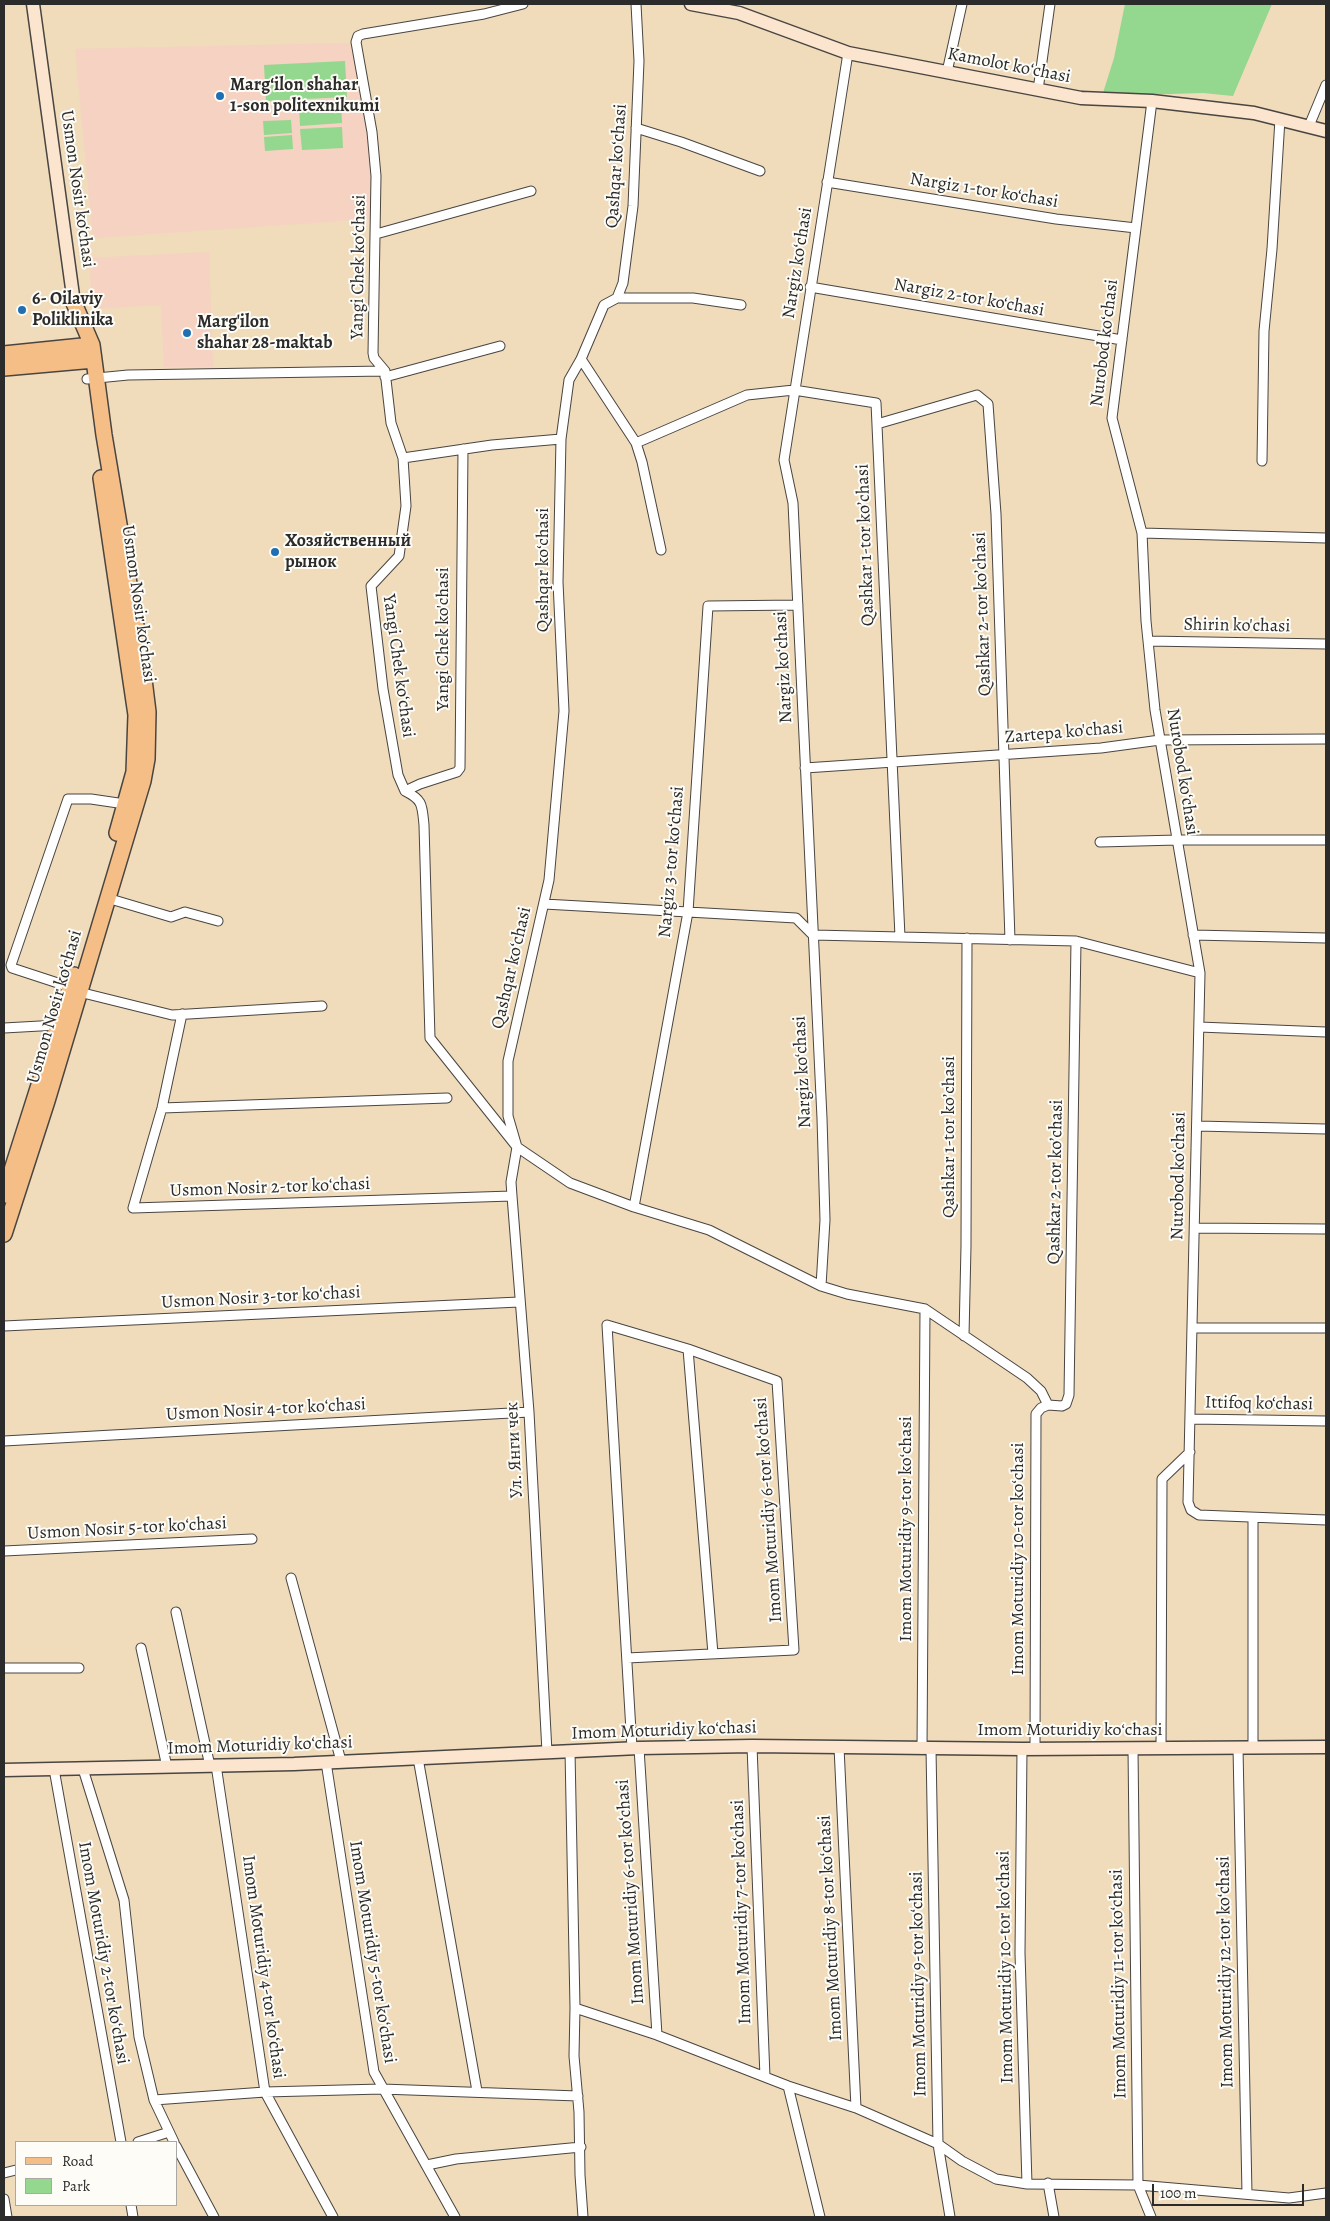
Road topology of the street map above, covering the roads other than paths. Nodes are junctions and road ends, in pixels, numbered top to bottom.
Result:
1 (33, 4) edge
2 (523, 4) edge
3 (636, 4) edge
4 (692, 4) edge
5 (962, 4) edge
6 (1050, 4) edge
7 (848, 53) junction
8 (947, 72) junction
9 (1326, 85) edge
10 (1038, 90) junction
11 (1152, 101) junction
12 (1280, 119) junction
13 (1309, 126) junction
14 (636, 128) junction
15 (1326, 131) edge
16 (760, 171) dead end
17 (827, 182) junction
18 (531, 191) dead end
19 (1136, 228) junction
20 (376, 234) junction
21 (810, 287) junction
22 (617, 298) junction
23 (74, 303) joint
24 (740, 305) dead end
25 (1122, 340) junction
26 (500, 346) dead end
27 (89, 353) junction
28 (4, 354) edge
29 (581, 359) junction
30 (4, 368) edge
31 (385, 374) junction
32 (92, 378) junction
33 (794, 390) junction
34 (877, 424) junction
35 (561, 439) junction
36 (636, 443) junction
37 (463, 450) junction
38 (403, 458) junction
39 (1262, 461) dead end
40 (1142, 533) junction
41 (1326, 538) edge
42 (661, 550) dead end
43 (798, 605) junction
44 (1148, 641) junction
45 (1326, 644) edge
46 (1326, 739) edge
47 (1160, 740) junction
48 (1004, 755) junction
49 (892, 763) junction
50 (805, 768) junction
51 (404, 791) junction
52 (125, 804) junction
53 (1177, 840) junction
54 (1326, 840) edge
55 (1100, 842) dead end
56 (107, 898) junction
57 (544, 904) junction
58 (688, 912) junction
59 (218, 921) dead end
60 (813, 935) junction
61 (1193, 936) junction
62 (900, 937) junction
63 (967, 938) junction
64 (1326, 938) edge
65 (1010, 940) junction
66 (1076, 941) junction
67 (88, 946) junction
68 (1200, 973) junction
69 (74, 990) junction
70 (322, 1006) dead end
71 (182, 1014) junction
72 (58, 1025) junction
73 (1199, 1027) junction
74 (4, 1028) edge
75 (1326, 1032) edge
76 (448, 1098) dead end
77 (162, 1108) junction
78 (1197, 1126) junction
79 (1326, 1130) edge
80 (518, 1147) junction
81 (4, 1195) edge
82 (512, 1196) junction
83 (634, 1207) junction
84 (1195, 1228) junction
85 (1326, 1229) edge
86 (4, 1234) edge
87 (821, 1286) junction
88 (519, 1302) junction
89 (925, 1309) junction
90 (4, 1326) edge
91 (1192, 1328) junction
92 (1326, 1328) edge
93 (964, 1336) junction
94 (688, 1349) junction
95 (1048, 1405) junction
96 (529, 1412) junction
97 (1191, 1419) junction
98 (1326, 1421) edge
99 (4, 1441) edge
100 (1190, 1452) junction
101 (1253, 1518) junction
102 (1326, 1520) edge
103 (252, 1539) dead end
104 (4, 1551) edge
105 (291, 1578) dead end
106 (176, 1612) dead end
107 (141, 1648) dead end
108 (713, 1654) junction
109 (627, 1658) junction
110 (4, 1668) edge
111 (80, 1668) dead end
112 (752, 1746) junction
113 (839, 1747) junction
114 (1326, 1747) edge
115 (635, 1748) junction
116 (1161, 1748) junction
117 (1238, 1748) junction
118 (1253, 1748) junction
119 (926, 1749) junction
120 (1022, 1749) junction
121 (1035, 1749) junction
122 (1133, 1749) junction
123 (570, 1751) junction
124 (547, 1752) junction
125 (418, 1758) junction
126 (326, 1762) junction
127 (341, 1762) junction
128 (167, 1766) junction
129 (213, 1766) junction
130 (82, 1768) junction
131 (54, 1769) junction
132 (4, 1770) edge
133 (576, 2008) junction
134 (656, 2035) junction
135 (765, 2076) junction
136 (788, 2086) junction
137 (382, 2089) junction
138 (477, 2091) junction
139 (265, 2092) junction
140 (578, 2096) junction
141 (154, 2100) junction
142 (856, 2108) junction
143 (169, 2132) junction
144 (121, 2141) edge
145 (141, 2141) edge
146 (174, 2141) edge
147 (938, 2144) junction
148 (580, 2147) junction
149 (178, 2150) edge
150 (427, 2165) junction
151 (1048, 2183) junction
152 (1027, 2184) junction
153 (1138, 2185) junction
154 (1326, 2193) edge
155 (1247, 2194) junction
156 (4, 2199) edge
157 (7, 2217) edge
158 (214, 2217) edge
159 (333, 2217) edge
160 (455, 2217) edge
161 (583, 2217) edge
162 (820, 2217) edge
163 (950, 2217) edge
164 (1054, 2217) edge
165 (1151, 2217) edge

1 - 23 street, Usmon Nosir ko‘chasi
2 - 20 street, Yangi Chek koʻchasi
3 - 14 street, Qashqar koʻchasi
4 - 7 street, Kamolot koʻchasi
5 - 8 street
6 - 10 street
7 - 8 street, Kamolot koʻchasi
7 - 17 street, Nargiz koʻchasi
8 - 10 street, Kamolot koʻchasi
9 - 13 street
10 - 11 street, Kamolot koʻchasi
11 - 12 street, Kamolot koʻchasi
11 - 19 street, Nurobod koʻchasi
12 - 13 street, Kamolot koʻchasi
12 - 39 street
13 - 15 street, Kamolot koʻchasi
14 - 16 street
14 - 22 street, Qashqar koʻchasi
17 - 19 street, Nargiz 1-tor ko‘chasi
17 - 21 street, Nargiz koʻchasi
18 - 20 street
19 - 25 street, Nurobod koʻchasi
20 - 31 street, Yangi Chek koʻchasi
21 - 25 street, Nargiz 2-tor ko‘chasi
21 - 33 street, Nargiz koʻchasi
22 - 24 street
22 - 29 street, Qashqar koʻchasi
23 - 27 main road, Usmon Nosir ko‘chasi
25 - 40 street, Nurobod koʻchasi
26 - 31 street
27 - 28 main road
27 - 30 main road
27 - 32 main road, Usmon Nosir ko‘chasi
29 - 35 street, Qashqar koʻchasi
29 - 36 street
31 - 32 street
31 - 38 street, Yangi Chek koʻchasi
32 - 52 main road, Usmon Nosir ko‘chasi
32 - 56 main road, Usmon Nosir ko‘chasi
33 - 34 street, Qashkar 1-tor koʼchasi
33 - 36 street, Qashkar 1-tor koʼchasi
33 - 43 street, Nargiz koʻchasi
34 - 48 street, Qashkar 2-tor koʼchasi
34 - 49 street, Qashkar 1-tor koʼchasi
35 - 37 street
35 - 57 street, Qashqar koʻchasi
36 - 42 street
37 - 38 street
37 - 51 street, Yangi Chek ko'chasi
38 - 51 street, Yangi Chek koʻchasi
40 - 41 street
40 - 44 street, Nurobod koʻchasi
43 - 50 street, Nargiz koʻchasi
43 - 58 street, Nargiz 3-tor koʻchasi
44 - 45 street, Shirin ko'chasi
44 - 47 street, Nurobod koʻchasi
46 - 47 street, Zartepa ko'chasi
47 - 48 street, Zartepa ko'chasi
47 - 53 street, Nurobod koʻchasi
48 - 49 street, Zartepa ko'chasi
48 - 65 street, Qashkar 2-tor koʼchasi
49 - 50 street, Zartepa ko'chasi
49 - 62 street, Qashkar 1-tor koʼchasi
50 - 60 street, Nargiz koʻchasi
51 - 80 street, Yangi Chek koʻchasi
52 - 67 main road, Usmon Nosir ko‘chasi
52 - 69 street
53 - 54 street
53 - 55 street
53 - 61 street, Nurobod koʻchasi
56 - 59 street
56 - 67 main road, Usmon Nosir ko‘chasi
57 - 58 street
57 - 80 street, Qashqar koʻchasi
58 - 60 street
58 - 83 street, Nargiz 3-tor koʻchasi
60 - 62 street
60 - 87 street, Nargiz koʻchasi
61 - 64 street
61 - 68 street, Nurobod koʻchasi
62 - 63 street
63 - 65 street
63 - 93 street, Qashkar 1-tor koʼchasi
65 - 66 street
66 - 68 street
66 - 95 street, Qashkar 2-tor koʼchasi
67 - 69 main road, Usmon Nosir ko‘chasi
68 - 73 street, Nurobod koʻchasi
69 - 71 street
69 - 72 main road, Usmon Nosir ko‘chasi
69 - 86 main road, Usmon Nosir ko‘chasi
70 - 71 street
71 - 77 street, Usmon Nosir 2-tor koʻchasi
72 - 74 street
72 - 81 main road, Usmon Nosir ko‘chasi
73 - 75 street
73 - 78 street, Nurobod koʻchasi
76 - 77 street
77 - 82 street, Usmon Nosir 2-tor koʻchasi
78 - 79 street
78 - 84 street, Nurobod koʻchasi
80 - 82 street, Ул. Янги чек
80 - 83 street
82 - 88 street, Ул. Янги чек
83 - 87 street
84 - 85 street
84 - 91 street, Nurobod koʻchasi
87 - 89 street
88 - 90 street, Usmon Nosir 3-tor koʻchasi
88 - 96 street, Ул. Янги чек
89 - 93 street
89 - 119 street, Imom Moturidiy 9-tor koʻchasi
91 - 92 street
91 - 97 street, Nurobod koʻchasi
93 - 95 street
94 - 108 street
94 - 108 street, Imom Moturidiy 6-tor koʻchasi
94 - 109 street, Imom Moturidiy 6-tor koʻchasi
95 - 121 street, Imom Moturidiy 10-tor koʻchasi
96 - 99 street, Usmon Nosir 4-tor koʻchasi
96 - 124 street, Ул. Янги чек
97 - 98 street, Ittifoq ko‘chasi
97 - 100 street, Nurobod koʻchasi
100 - 101 street, Nurobod koʻchasi
100 - 116 street
101 - 102 street
101 - 118 street
103 - 104 street, Usmon Nosir 5-tor koʻchasi
105 - 127 street
106 - 129 street, Imom Moturidiy 4-tor koʻchasi
107 - 128 street
108 - 109 street, Imom Moturidiy 6-tor koʻchasi
109 - 115 street, Imom Moturidiy 6-tor koʻchasi
110 - 111 street
112 - 113 street, Imom Moturidiy koʻchasi
112 - 115 street, Imom Moturidiy koʻchasi
112 - 135 street, Imom Moturidiy 7-tor koʻchasi
113 - 119 street, Imom Moturidiy koʻchasi
113 - 142 street, Imom Moturidiy 8-tor koʻchasi
114 - 118 street, Imom Moturidiy koʻchasi
115 - 123 street, Imom Moturidiy koʻchasi
115 - 134 street, Imom Moturidiy 6-tor koʻchasi
116 - 117 street, Imom Moturidiy koʻchasi
116 - 122 street, Imom Moturidiy koʻchasi
117 - 118 street, Imom Moturidiy koʻchasi
117 - 155 street, Imom Moturidiy 12-tor koʻchasi
119 - 120 street, Imom Moturidiy koʻchasi
119 - 147 street, Imom Moturidiy 9-tor koʻchasi
120 - 121 street, Imom Moturidiy koʻchasi
120 - 152 street, Imom Moturidiy 10-tor koʻchasi
121 - 122 street, Imom Moturidiy koʻchasi
122 - 153 street, Imom Moturidiy 11-tor koʻchasi
123 - 124 street, Imom Moturidiy koʻchasi
123 - 133 street
124 - 125 street, Imom Moturidiy koʻchasi
125 - 127 street, Imom Moturidiy koʻchasi
125 - 138 street
126 - 127 street, Imom Moturidiy koʻchasi
126 - 129 street, Imom Moturidiy koʻchasi
126 - 137 street, Imom Moturidiy 5-tor koʻchasi
128 - 129 street, Imom Moturidiy koʻchasi
128 - 130 street, Imom Moturidiy koʻchasi
129 - 139 street, Imom Moturidiy 4-tor koʻchasi
130 - 131 street, Imom Moturidiy koʻchasi
130 - 141 street
131 - 132 street, Imom Moturidiy koʻchasi
131 - 144 street, Imom Moturidiy 2-tor koʻchasi
133 - 134 street
133 - 140 street
134 - 135 street
135 - 136 street
136 - 142 street
136 - 162 street
137 - 138 street
137 - 139 street
137 - 150 street, Imom Moturidiy 5-tor koʻchasi
138 - 140 street
139 - 141 street
139 - 159 street, Imom Moturidiy 4-tor koʻchasi
140 - 148 street
141 - 143 street
142 - 147 street
143 - 145 street
143 - 146 street
147 - 152 street
147 - 163 street, Imom Moturidiy 9-tor koʻchasi
148 - 150 street
148 - 161 street
149 - 158 street
150 - 160 street, Imom Moturidiy 5-tor koʻchasi
151 - 152 street
151 - 153 street
151 - 164 street
153 - 155 street
153 - 165 street, Imom Moturidiy 11-tor koʻchasi
154 - 155 street
156 - 157 street

